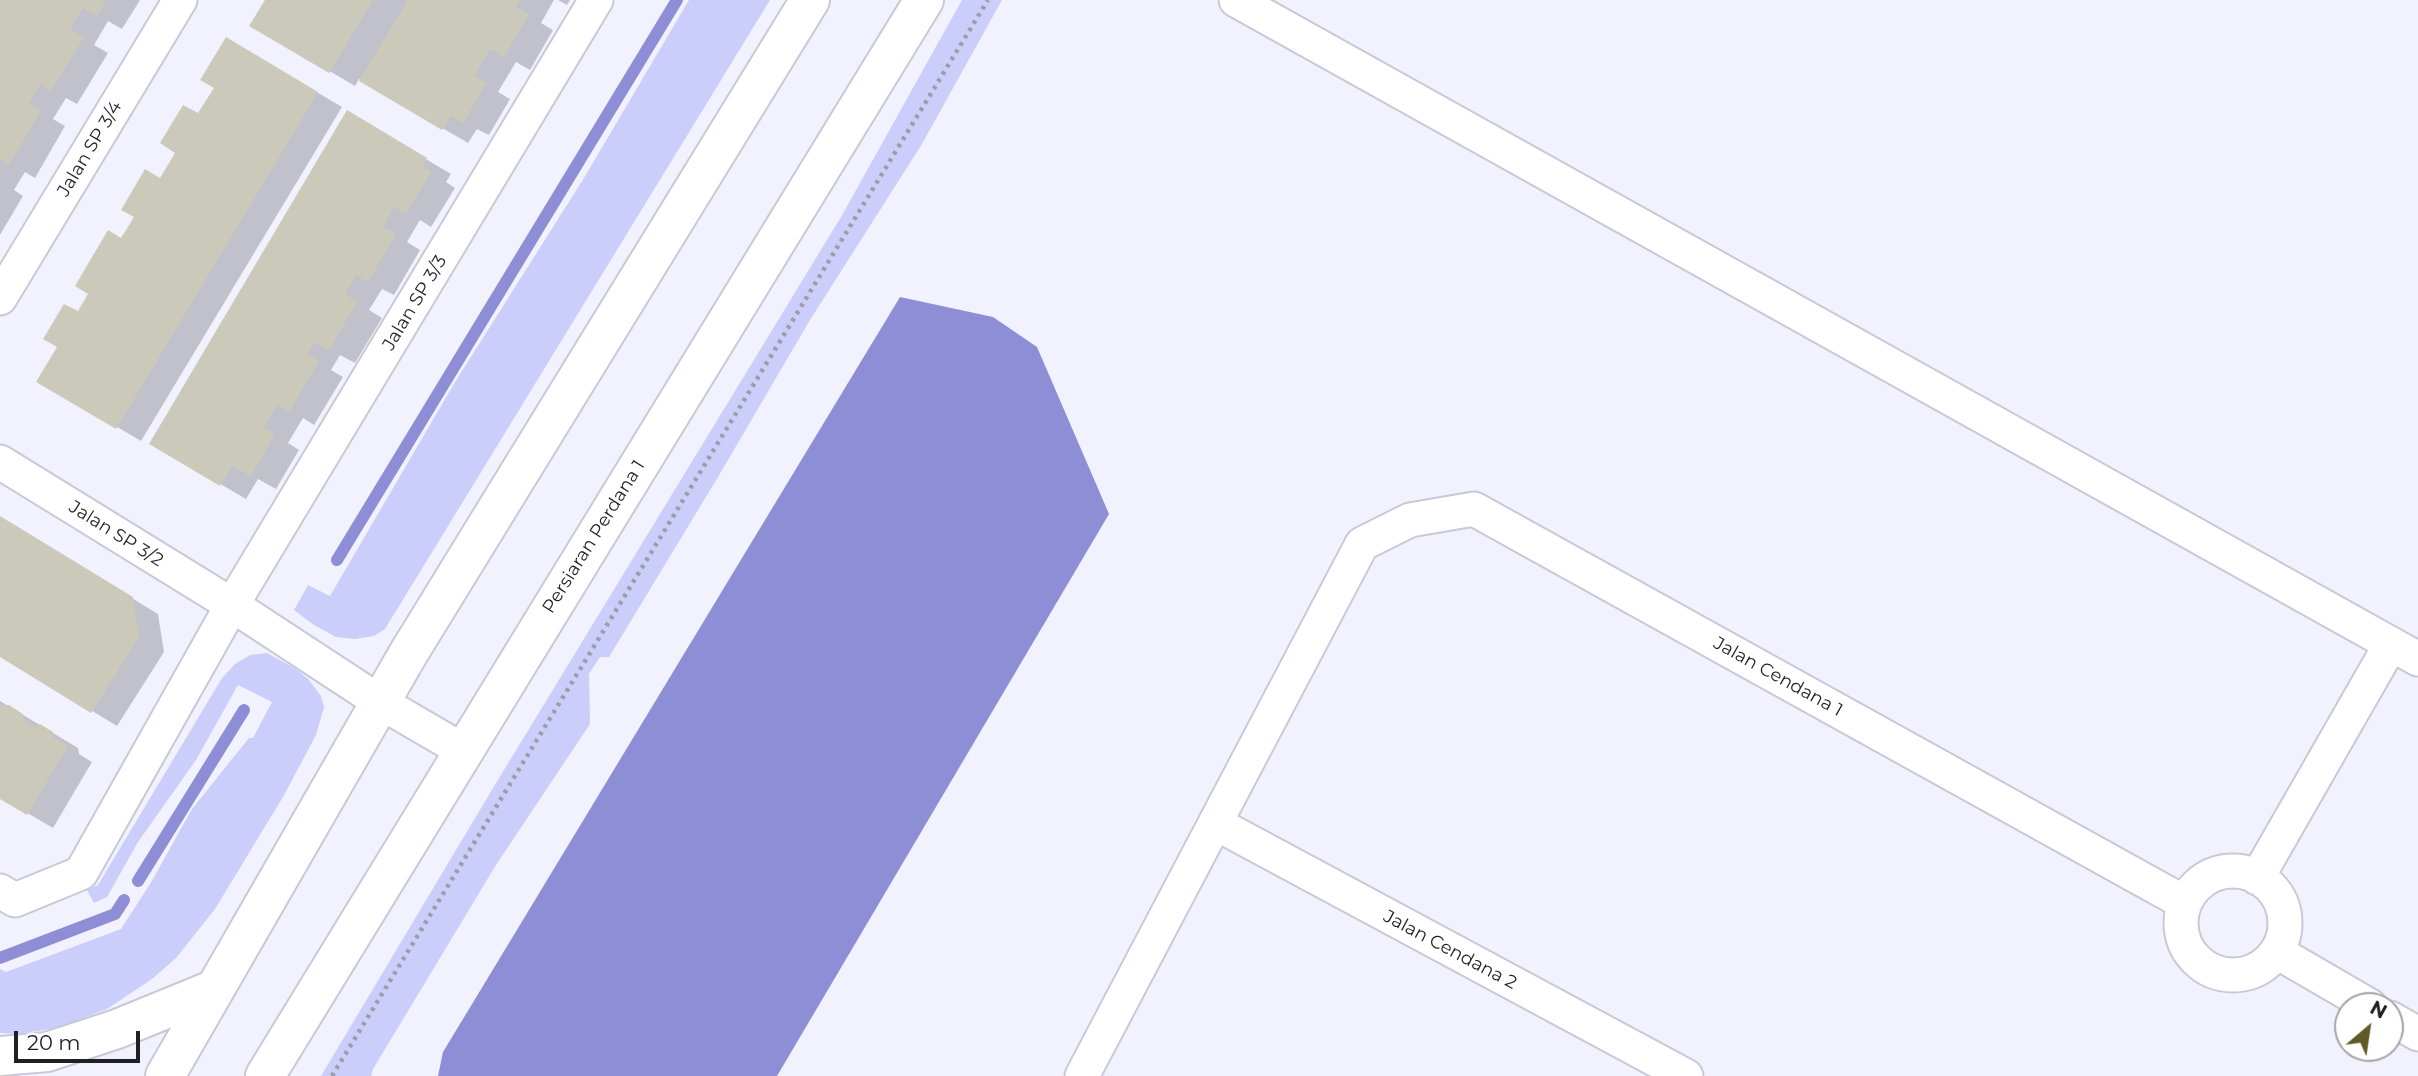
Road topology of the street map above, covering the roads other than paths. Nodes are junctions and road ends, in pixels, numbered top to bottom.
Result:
1 (180, 0) edge
2 (596, 0) edge
3 (810, 0) edge
4 (924, 0) edge
5 (1236, 0) edge
6 (0, 298) edge
7 (0, 462) edge
8 (232, 605) junction
9 (2404, 652) edge
10 (380, 702) junction
11 (464, 751) junction
12 (1215, 823) junction
13 (2257, 878) junction
14 (8, 896) edge
15 (2185, 903) junction
16 (2277, 952) junction
17 (215, 989) junction
18 (2346, 992) edge
19 (294, 1029) junction
20 (0, 1056) edge
21 (165, 1076) edge
22 (265, 1076) edge
23 (296, 1076) edge
24 (1082, 1076) edge
25 (1686, 1076) edge

1 - 6 street, Jalan SP 3/4
2 - 8 street, Jalan SP 3/3
3 - 10 street
4 - 11 street, Persiaran Perdana 1
5 - 9 street
7 - 8 street, Jalan SP 3/2
8 - 10 street, Jalan SP 3/2
8 - 14 street, Jalan SP 3/3
9 - 13 street
10 - 11 street, Jalan SP 3/2
10 - 17 street
11 - 19 street, Persiaran Perdana 1
12 - 15 street, Jalan Cendana 1
12 - 24 street
12 - 25 street, Jalan Cendana 2
13 - 15 street
13 - 16 street
15 - 16 street
16 - 18 street
17 - 20 street
17 - 21 street
19 - 22 street, Persiaran Perdana 1
19 - 23 street

